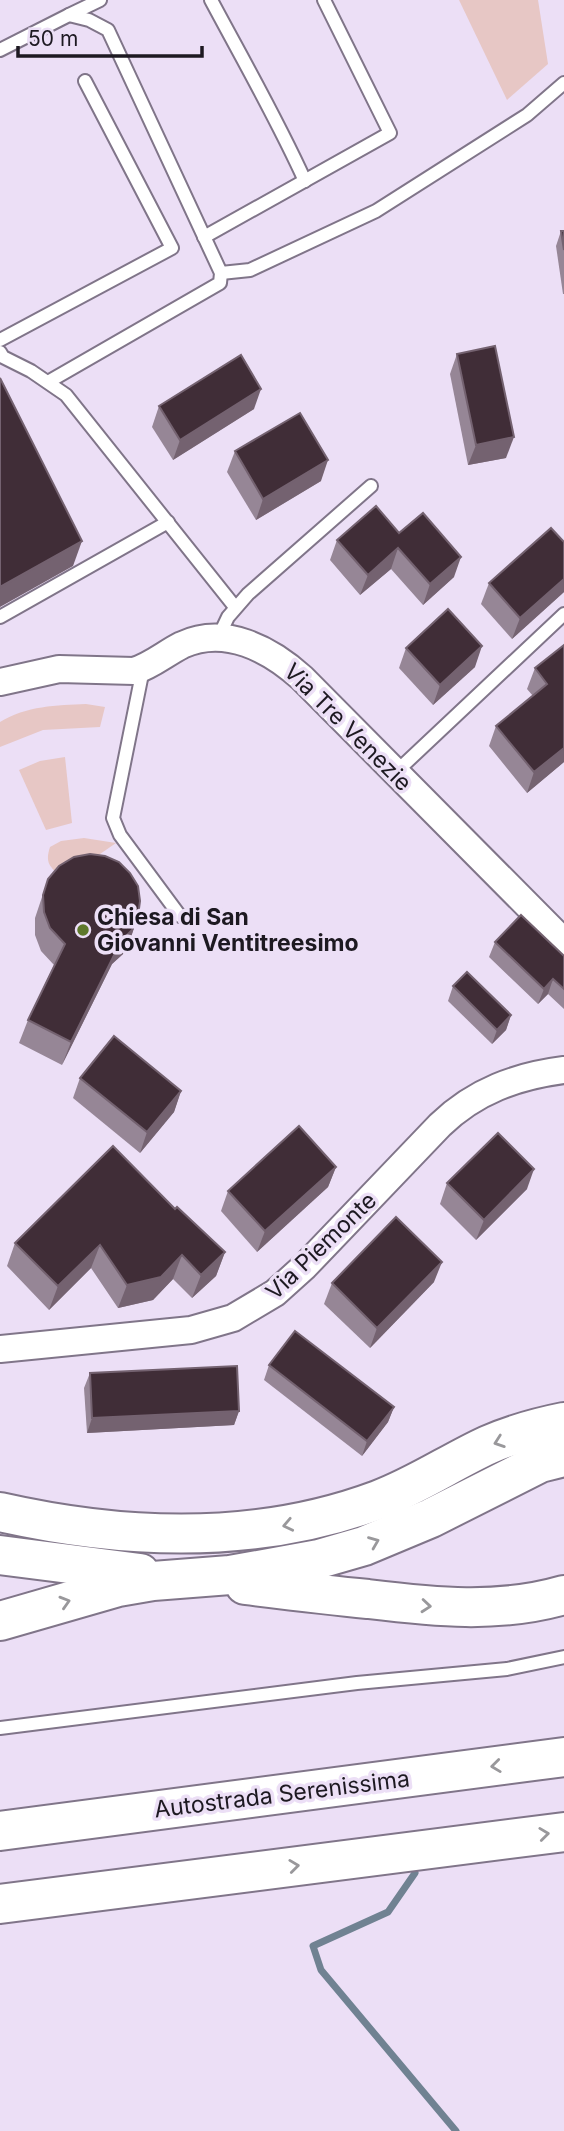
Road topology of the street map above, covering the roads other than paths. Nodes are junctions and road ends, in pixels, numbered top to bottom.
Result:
1 (100, 0) edge
2 (211, 0) edge
3 (324, 0) edge
4 (69, 15) junction
5 (0, 50) edge
6 (85, 81) dead end
7 (564, 83) edge
8 (305, 181) junction
9 (204, 237) junction
10 (221, 273) junction
11 (0, 340) edge
12 (0, 352) edge
13 (48, 382) junction
14 (371, 486) dead end
15 (168, 522) junction
16 (235, 607) junction
17 (564, 614) edge
18 (0, 617) edge
19 (218, 638) junction
20 (143, 668) junction
21 (0, 682) edge
22 (395, 773) junction
23 (180, 916) dead end
24 (564, 942) edge
25 (564, 1070) edge
26 (0, 1349) edge
27 (564, 1422) edge
28 (564, 1457) edge
29 (0, 1512) edge
30 (0, 1555) edge
31 (188, 1579) junction
32 (564, 1595) edge
33 (0, 1621) edge
34 (564, 1657) edge
35 (0, 1728) edge
36 (564, 1757) edge
37 (120, 1815) junction
38 (0, 1817) edge
39 (0, 1831) edge
40 (564, 1832) edge
41 (226, 1875) junction
42 (0, 1904) edge
43 (0, 1928) edge

1 - 4 lane
2 - 8 lane
3 - 8 lane
4 - 5 lane
4 - 9 lane
6 - 11 lane
7 - 10 lane
8 - 9 lane
9 - 10 lane
10 - 13 lane
12 - 13 lane
13 - 15 lane
14 - 16 lane
15 - 16 lane
15 - 18 lane
16 - 19 lane
17 - 22 lane
19 - 20 street, Via Tre Venezie
19 - 22 street, Via Tre Venezie
20 - 21 street, Via Tre Venezie
20 - 23 lane
22 - 24 street, Via Tre Venezie
25 - 26 street, Via Piemonte
27 -> 29 highway
31 -> 28 highway
30 - 31 highway
31 -> 32 highway
33 -> 31 highway
34 - 35 lane
36 -> 37 highway, Autostrada Serenissima
37 - 38 highway
37 - 39 highway, Autostrada Serenissima
41 -> 40 highway
41 - 42 highway
41 - 43 highway

